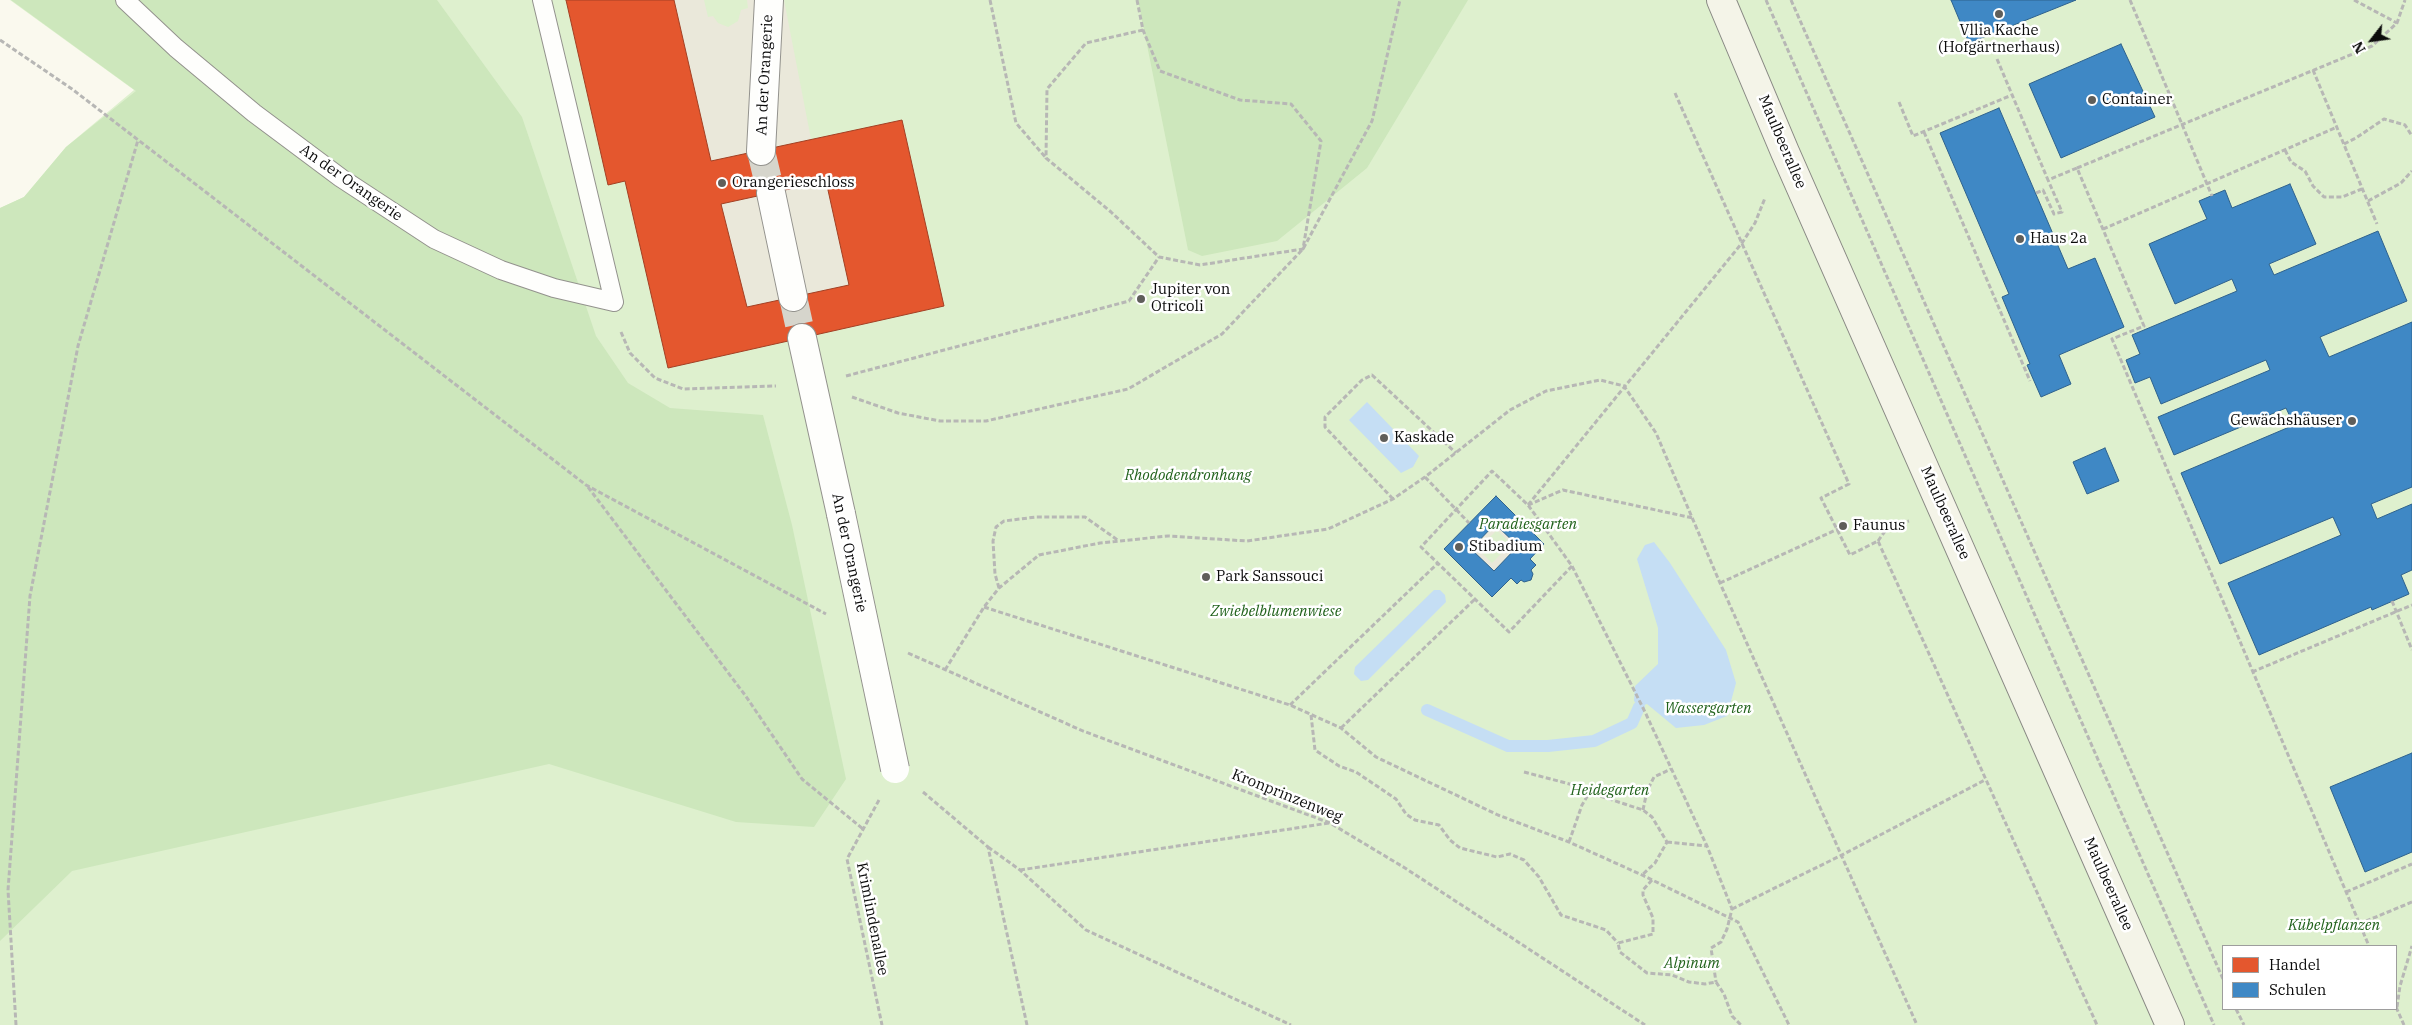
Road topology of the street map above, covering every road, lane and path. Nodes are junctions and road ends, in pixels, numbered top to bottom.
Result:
1 (125, 0) edge
2 (542, 0) edge
3 (769, 0) edge
4 (990, 0) edge
5 (1137, 0) edge
6 (1400, 0) edge
7 (1721, 0) edge
8 (1766, 0) edge
9 (1790, 0) edge
10 (2130, 0) edge
11 (2354, 0) edge
12 (2405, 0) edge
13 (2397, 23) junction
14 (1143, 30) junction
15 (0, 40) edge
16 (1997, 59) dead end
17 (2313, 70) junction
18 (1675, 93) dead end
19 (2012, 95) junction
20 (1899, 102) dead end
21 (2182, 124) junction
22 (2337, 128) junction
23 (1924, 132) junction
24 (2412, 136) edge
25 (138, 140) junction
26 (2344, 144) junction
27 (2285, 150) junction
28 (761, 151) tunnel mouth
29 (1785, 152) junction
30 (1046, 158) junction
31 (2077, 168) junction
32 (2412, 171) edge
33 (2048, 180) junction
34 (2207, 184) junction
35 (2362, 189) junction
36 (770, 193) tunnel mouth
37 (2036, 193) dead end
38 (2212, 196) dead end
39 (2368, 201) junction
40 (2377, 224) dead end
41 (2103, 229) junction
42 (1742, 243) junction
43 (1303, 249) junction
44 (1159, 257) junction
45 (793, 297) tunnel mouth
46 (614, 302) junction
47 (802, 338) tunnel mouth
48 (2030, 381) dead end
49 (812, 384) junction
50 (1624, 386) junction
51 (1456, 453) junction
52 (1425, 477) junction
53 (586, 485) junction
54 (1393, 499) junction
55 (1528, 505) junction
56 (1456, 509) junction
57 (1694, 518) junction
58 (1469, 523) dead end
59 (1838, 529) junction
60 (1119, 541) junction
61 (1437, 564) junction
62 (1572, 566) junction
63 (1720, 583) junction
64 (999, 588) junction
65 (1474, 600) junction
66 (2392, 602) dead end
67 (2412, 605) edge
68 (809, 606) dead end
69 (984, 607) junction
70 (2396, 611) junction
71 (2412, 650) edge
72 (2252, 672) junction
73 (1290, 705) junction
74 (1311, 715) junction
75 (1341, 728) junction
76 (895, 769) junction
77 (1671, 769) junction
78 (1524, 772) dead end
79 (1985, 780) junction
80 (1588, 795) junction
81 (1643, 810) junction
82 (1330, 822) junction
83 (863, 829) junction
84 (1569, 842) junction
85 (1666, 842) junction
86 (1706, 846) junction
87 (988, 847) junction
88 (1842, 856) junction
89 (2412, 864) edge
90 (1020, 870) junction
91 (1642, 875) junction
92 (1652, 880) junction
93 (2346, 892) junction
94 (2412, 902) edge
95 (1732, 909) junction
96 (1730, 918) junction
97 (2359, 924) junction
98 (1618, 943) junction
99 (2369, 945) edge
100 (2412, 946) edge
101 (2222, 977) edge
102 (1716, 982) junction
103 (2397, 1002) edge
104 (2397, 1009) edge
105 (2236, 1010) edge
106 (16, 1025) edge
107 (882, 1025) edge
108 (1026, 1025) edge
109 (1291, 1025) edge
110 (1645, 1025) edge
111 (1741, 1025) edge
112 (1789, 1025) edge
113 (1917, 1025) edge
114 (2097, 1025) edge
115 (2170, 1025) edge
116 (2214, 1025) edge
117 (2244, 1025) edge
118 (2404, 1025) edge

1 - 46 lane, An der Orangerie
2 - 46 lane
3 - 28 street, An der Orangerie
4 - 30 path
5 - 14 path
6 - 43 path
7 - 29 street, Maulbeerallee
8 - 116 path
9 - 101 path
10 - 21 path
11 - 13 path
12 - 13 path
13 - 17 path
14 - 30 path
14 - 43 path
15 - 25 path
16 - 19 path
17 - 21 path
17 - 22 path
18 - 42 path
19 - 23 path
19 - 33 path
20 - 23 path
21 - 31 path
21 - 34 path
22 - 26 path
22 - 27 path
23 - 48 path
24 - 26 path
25 - 53 path
25 - 106 path
26 - 35 path
27 - 34 path
27 - 35 path
29 - 42 path
29 - 115 street, Maulbeerallee
30 - 44 path
31 - 33 path
31 - 41 path
32 - 39 path
33 - 37 path
34 - 38 path
34 - 41 path
35 - 39 path
36 - 45 street
39 - 40 path
41 - 72 path
42 - 50 path
42 - 59 path
43 - 44 path
43 - 49 path
44 - 49 path
46 - 49 path
47 - 49 street, An der Orangerie
49 - 76 street, An der Orangerie, bridge
50 - 51 path
50 - 55 path
50 - 57 path
51 - 52 path
51 - 54 path
52 - 54 path
52 - 56 path
53 - 68 path
53 - 83 path
54 - 60 path
55 - 56 path
55 - 57 path
55 - 62 path
56 - 58 path
56 - 61 path
57 - 63 path
59 - 63 path
59 - 79 path
60 - 64 path
60 - 64 path
61 - 65 path
61 - 73 path
62 - 65 path
62 - 77 path
63 - 88 path
64 - 69 path
65 - 75 path
66 - 70 path
67 - 70 path
69 - 73 path
69 - 82 path, Kronprinzenweg
70 - 71 path
70 - 72 path
72 - 93 path
73 - 74 path
74 - 75 path
74 - 98 path
75 - 84 path
76 - 83 path, Krimlindenallee
76 - 87 path
77 - 81 path
77 - 86 path
78 - 80 path
79 - 88 path
79 - 114 path
80 - 81 path
80 - 84 path
81 - 85 path
82 - 90 path
82 - 110 path, Kronprinzenweg
83 - 107 path, Krimlindenallee
84 - 91 path
85 - 86 path
85 - 91 path
86 - 95 path
87 - 90 path
87 - 108 path
88 - 95 path
88 - 113 path
89 - 93 path
90 - 109 path
91 - 92 path
92 - 96 path
92 - 98 path
93 - 97 path
94 - 97 path
95 - 96 path
96 - 102 path
96 - 112 path
97 - 99 path
98 - 102 path
100 - 103 path
102 - 111 path
104 - 118 path
105 - 117 path

